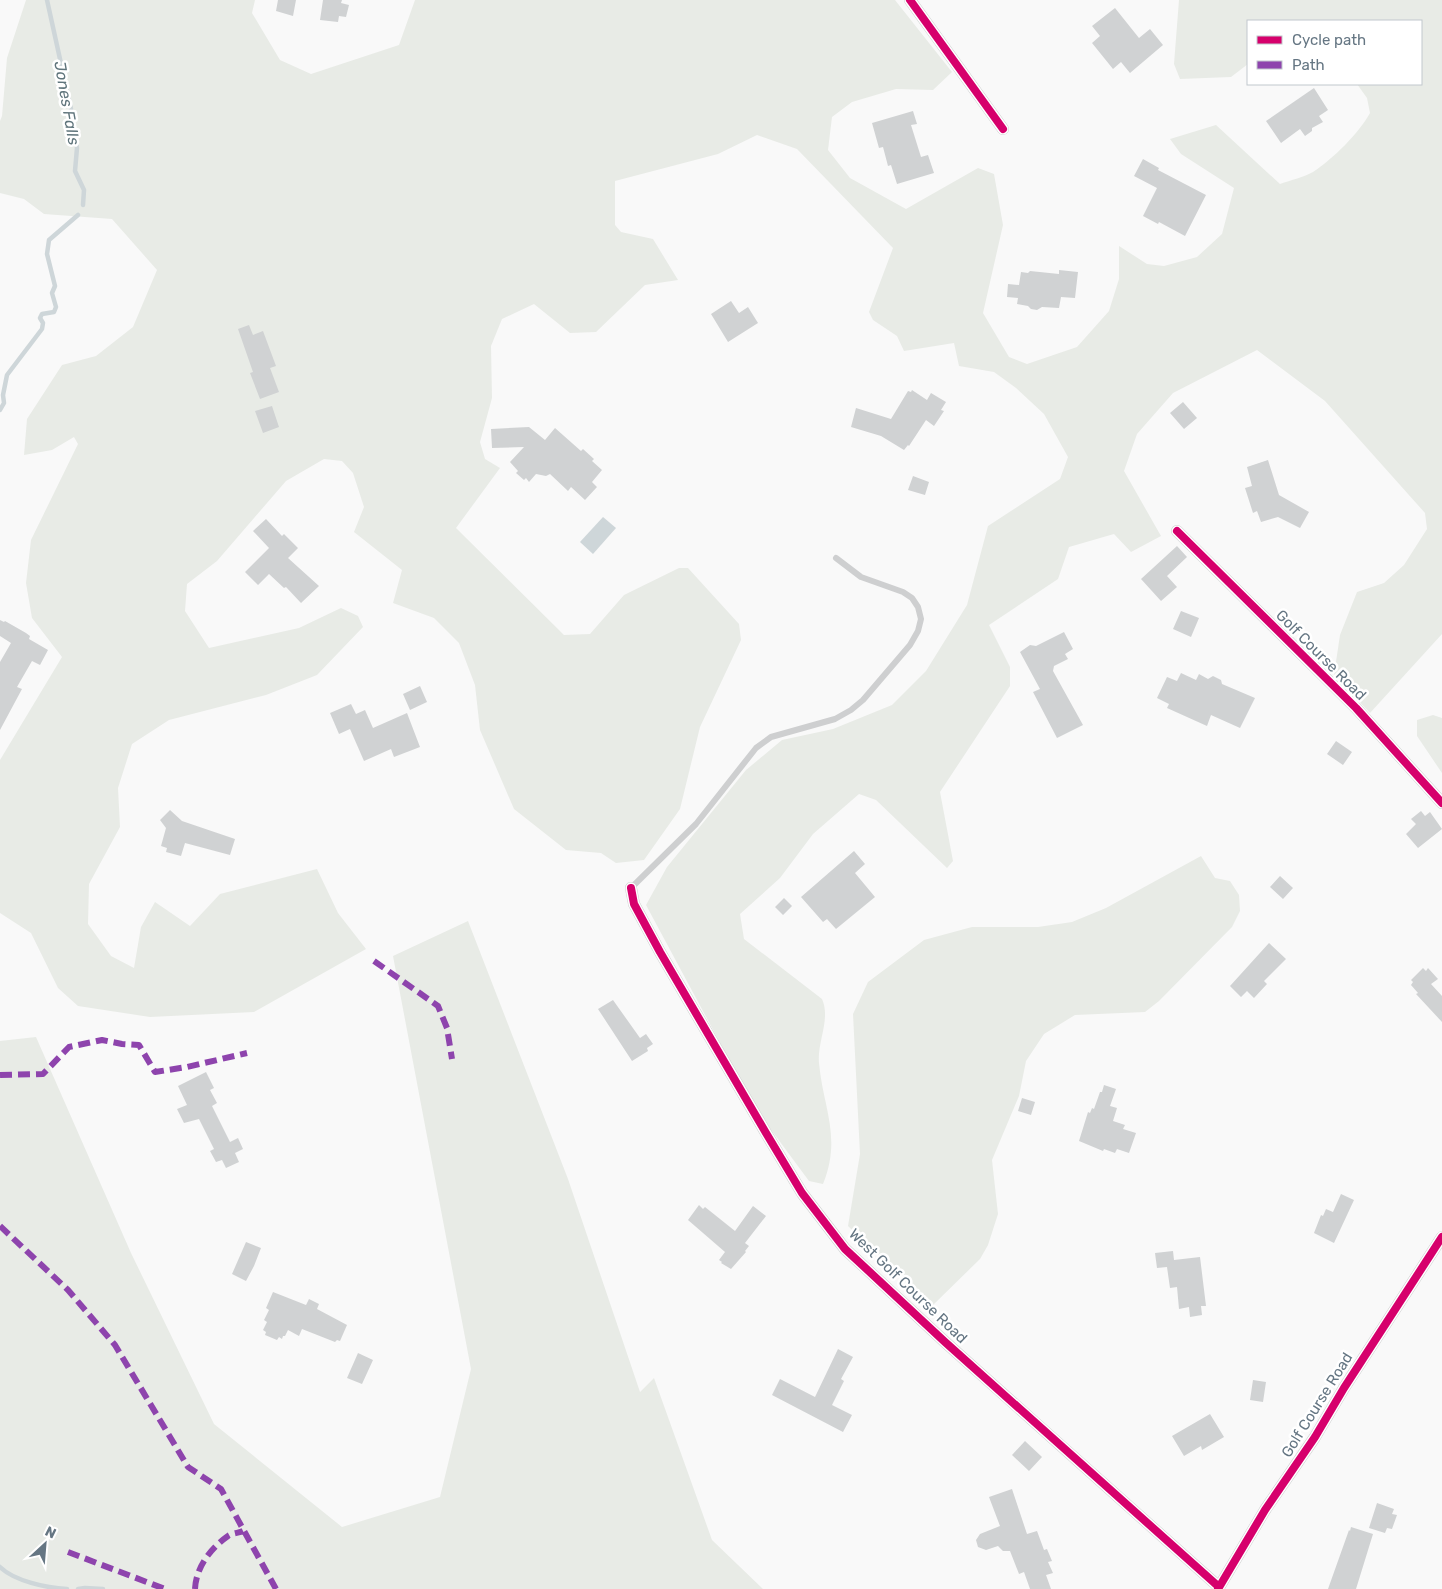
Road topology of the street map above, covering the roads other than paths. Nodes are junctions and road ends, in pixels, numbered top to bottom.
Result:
1 (910, 0) edge
2 (1003, 129) dead end
3 (1177, 531) dead end
4 (836, 558) dead end
5 (1442, 802) edge
6 (631, 888) joint
7 (1442, 1237) edge
8 (1218, 1588) edge

1 - 2 street
3 - 5 street, Golf Course Road
4 - 6 lane
6 - 8 street, West Golf Course Road
7 - 8 street, Golf Course Road

